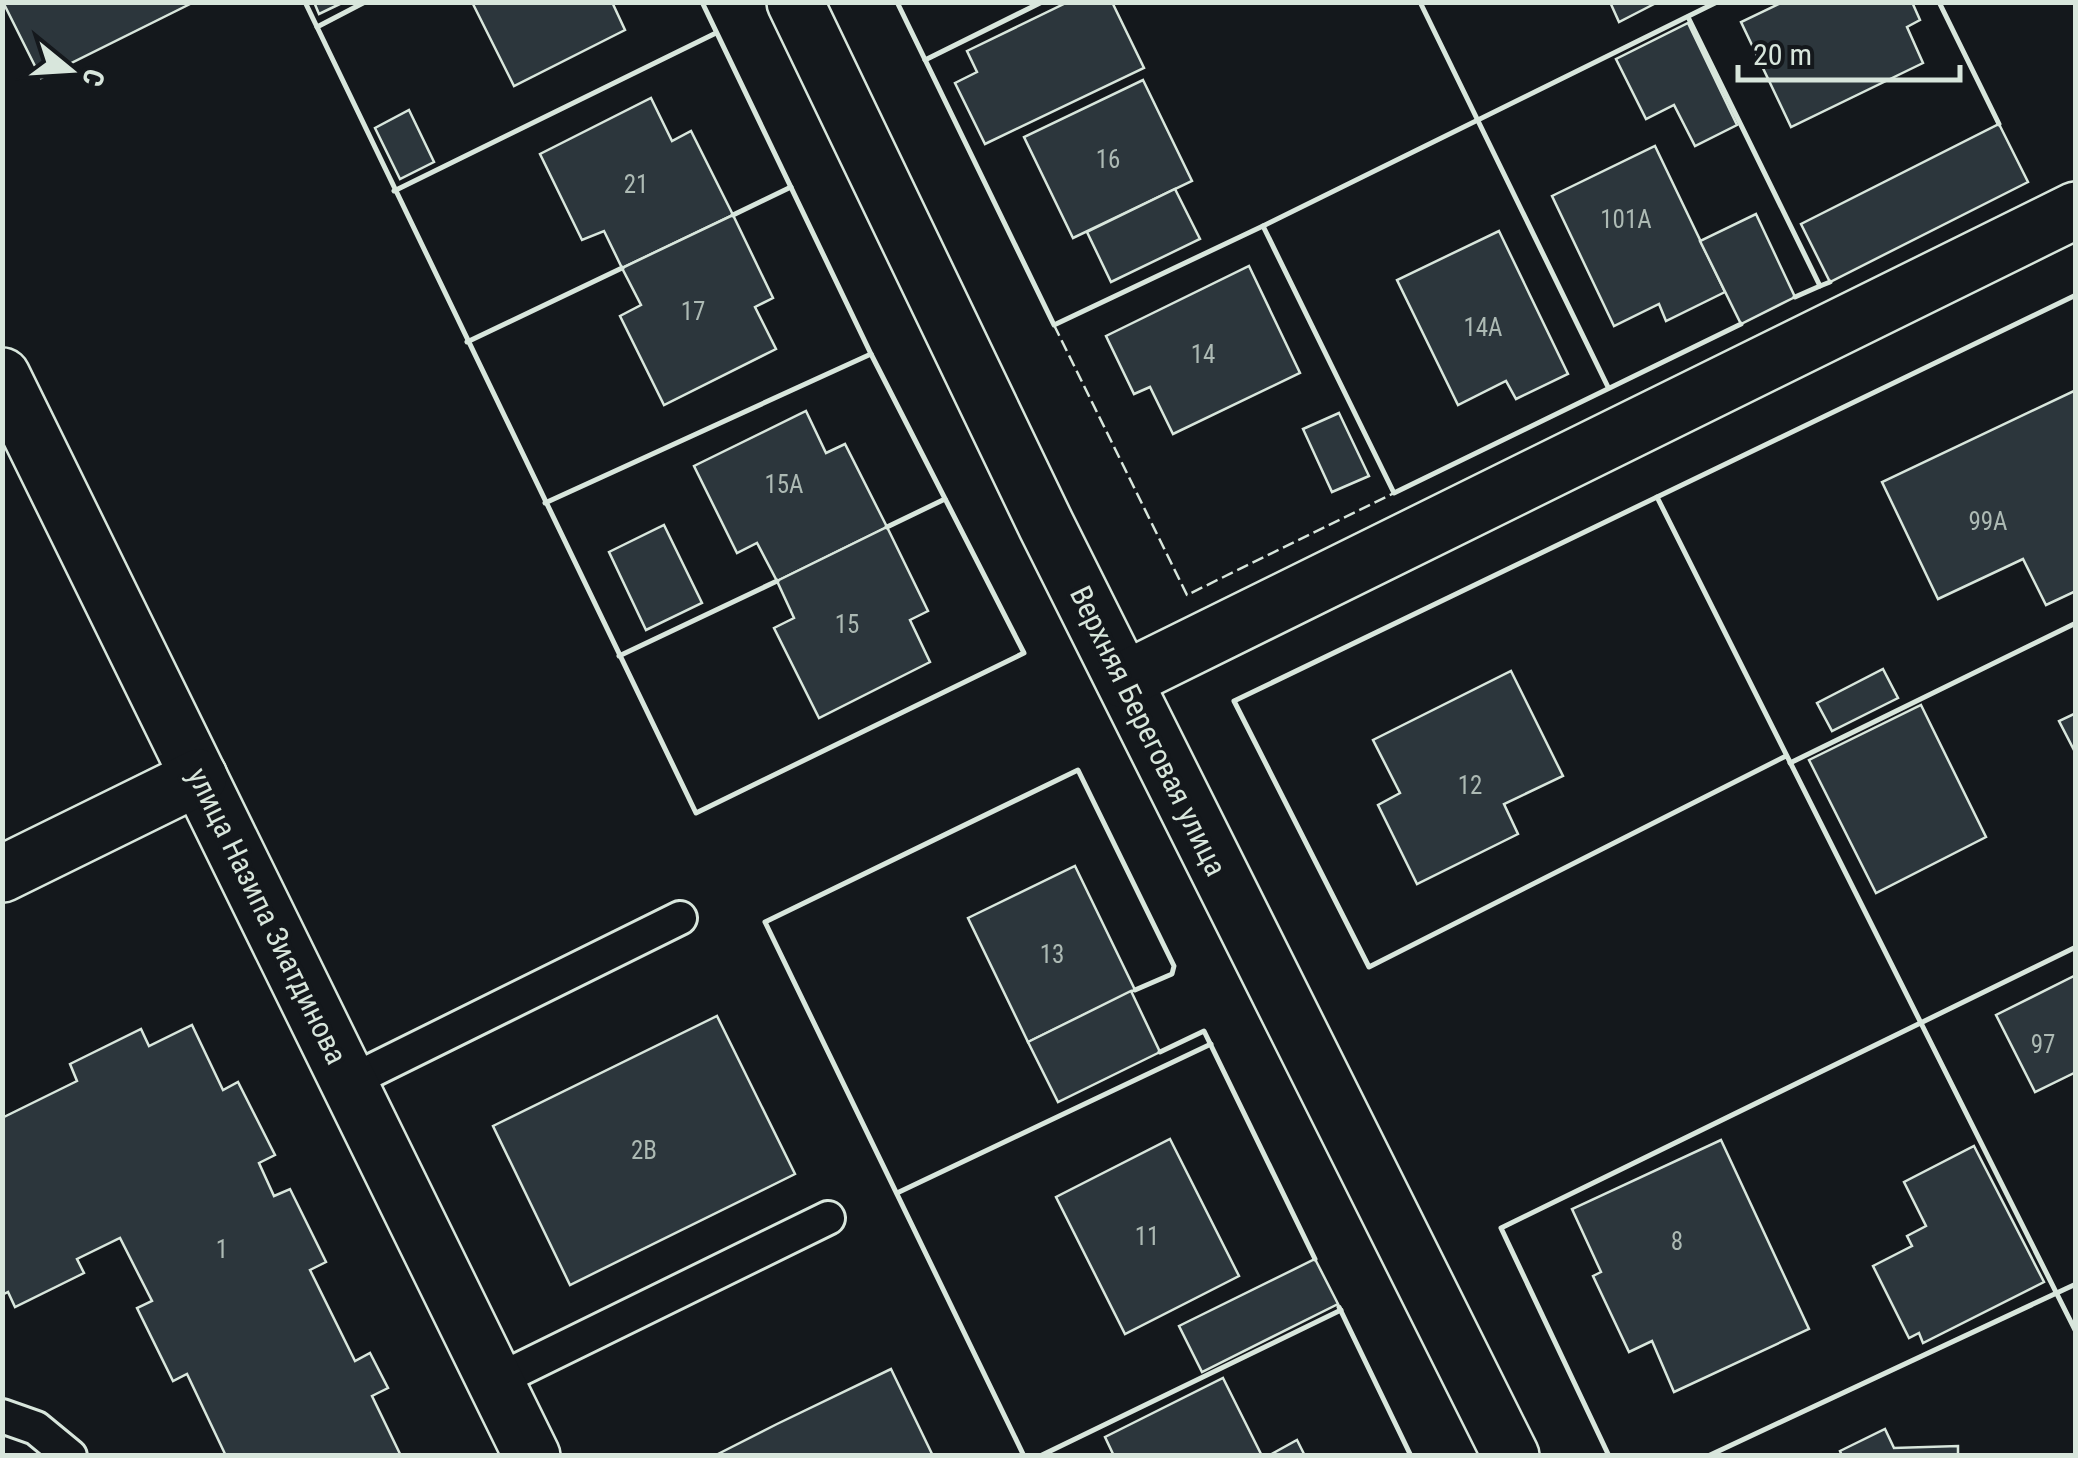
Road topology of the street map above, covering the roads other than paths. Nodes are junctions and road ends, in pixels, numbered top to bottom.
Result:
1 (794, 2) edge
2 (2076, 210) edge
3 (10, 409) edge
4 (1124, 680) junction
5 (199, 777) junction
6 (2, 874) edge
7 (680, 918) dead end
8 (349, 1082) junction
9 (828, 1218) dead end
10 (496, 1382) junction
11 (2, 1416) edge
12 (70, 1456) edge
13 (532, 1456) edge
14 (1511, 1456) edge

1 - 4 street, Верхняя Береговая улица
2 - 4 street
3 - 5 street, улица Назипа Зиатдинова
4 - 14 street, Верхняя Береговая улица
5 - 6 street
5 - 8 street, улица Назипа Зиатдинова
7 - 8 lane
8 - 10 street, улица Назипа Зиатдинова
9 - 10 lane
10 - 13 street, улица Назипа Зиатдинова
11 - 12 lane

